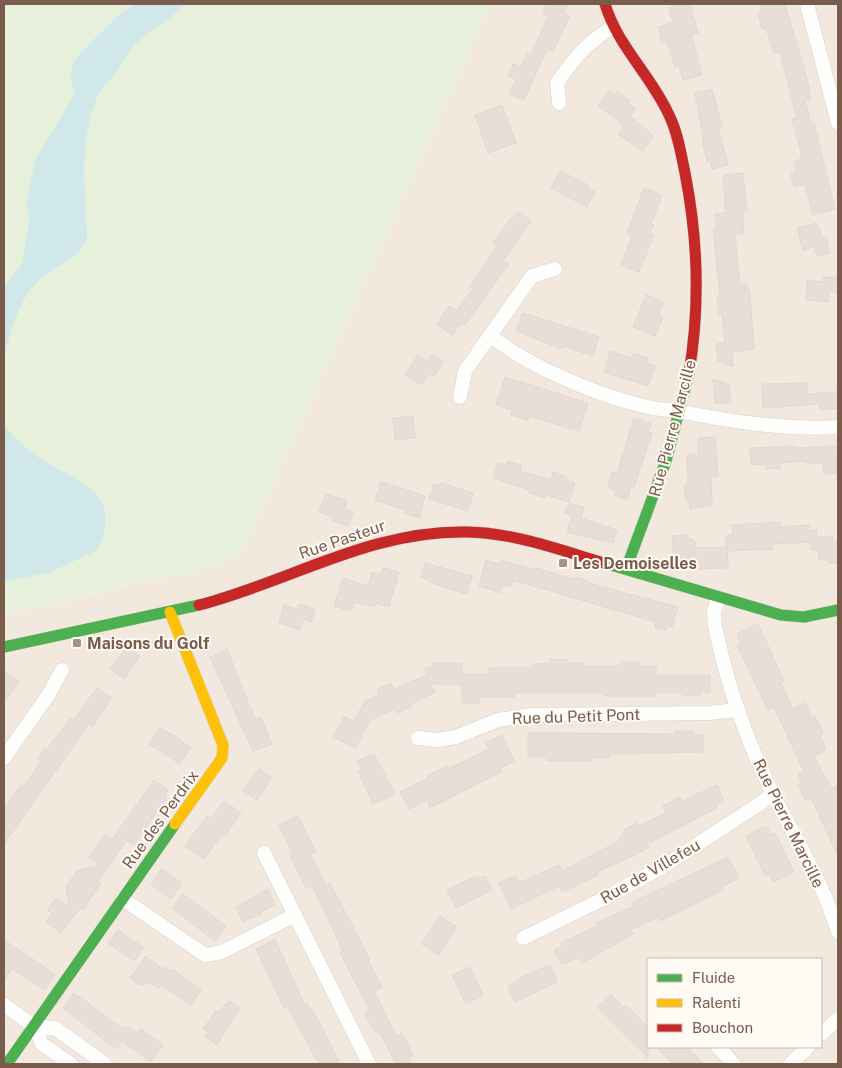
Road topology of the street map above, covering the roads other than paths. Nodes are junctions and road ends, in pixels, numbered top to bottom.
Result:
1 (605, 4) edge
2 (807, 4) edge
3 (612, 27) junction
4 (559, 103) dead end
5 (838, 123) edge
6 (555, 269) dead end
7 (490, 335) junction
8 (460, 397) dead end
9 (680, 411) junction
10 (838, 428) edge
11 (626, 569) junction
12 (718, 598) junction
13 (838, 610) edge
14 (170, 612) junction
15 (4, 647) edge
16 (62, 670) dead end
17 (737, 710) junction
18 (418, 738) dead end
19 (4, 758) edge
20 (773, 795) junction
21 (264, 853) dead end
22 (123, 899) junction
23 (294, 915) junction
24 (838, 930) edge
25 (523, 938) dead end
26 (4, 1005) edge
27 (838, 1019) edge
28 (34, 1026) junction
29 (822, 1033) edge
30 (719, 1048) edge
31 (807, 1048) edge
32 (7, 1064) edge
33 (71, 1064) edge
34 (105, 1064) edge
35 (369, 1064) edge
36 (734, 1064) edge
37 (790, 1064) edge

1 - 3 street, Rue Pierre Marcille
2 - 5 street
3 - 4 street
3 - 9 street, Rue Pierre Marcille
6 - 7 street
7 - 8 street
7 - 9 street
9 - 10 street
9 - 11 street, Rue Pierre Marcille
11 - 12 street, Rue Pasteur
11 - 14 street, Rue Pasteur
12 - 13 street, Rue Pasteur
12 - 17 street, Rue Pierre Marcille
14 - 15 street, Rue Pasteur
14 - 22 street, Rue des Perdrix
16 - 19 street
17 - 18 street, Rue du Petit Pont
17 - 20 street, Rue Pierre Marcille
20 - 24 street, Rue Pierre Marcille
20 - 25 street, Rue de Villefeu
21 - 23 street
22 - 23 street
22 - 28 street, Rue des Perdrix
23 - 35 street
26 - 28 street
27 - 29 street
28 - 32 street, Rue des Perdrix
28 - 33 street
28 - 34 street
30 - 36 street
31 - 37 street

